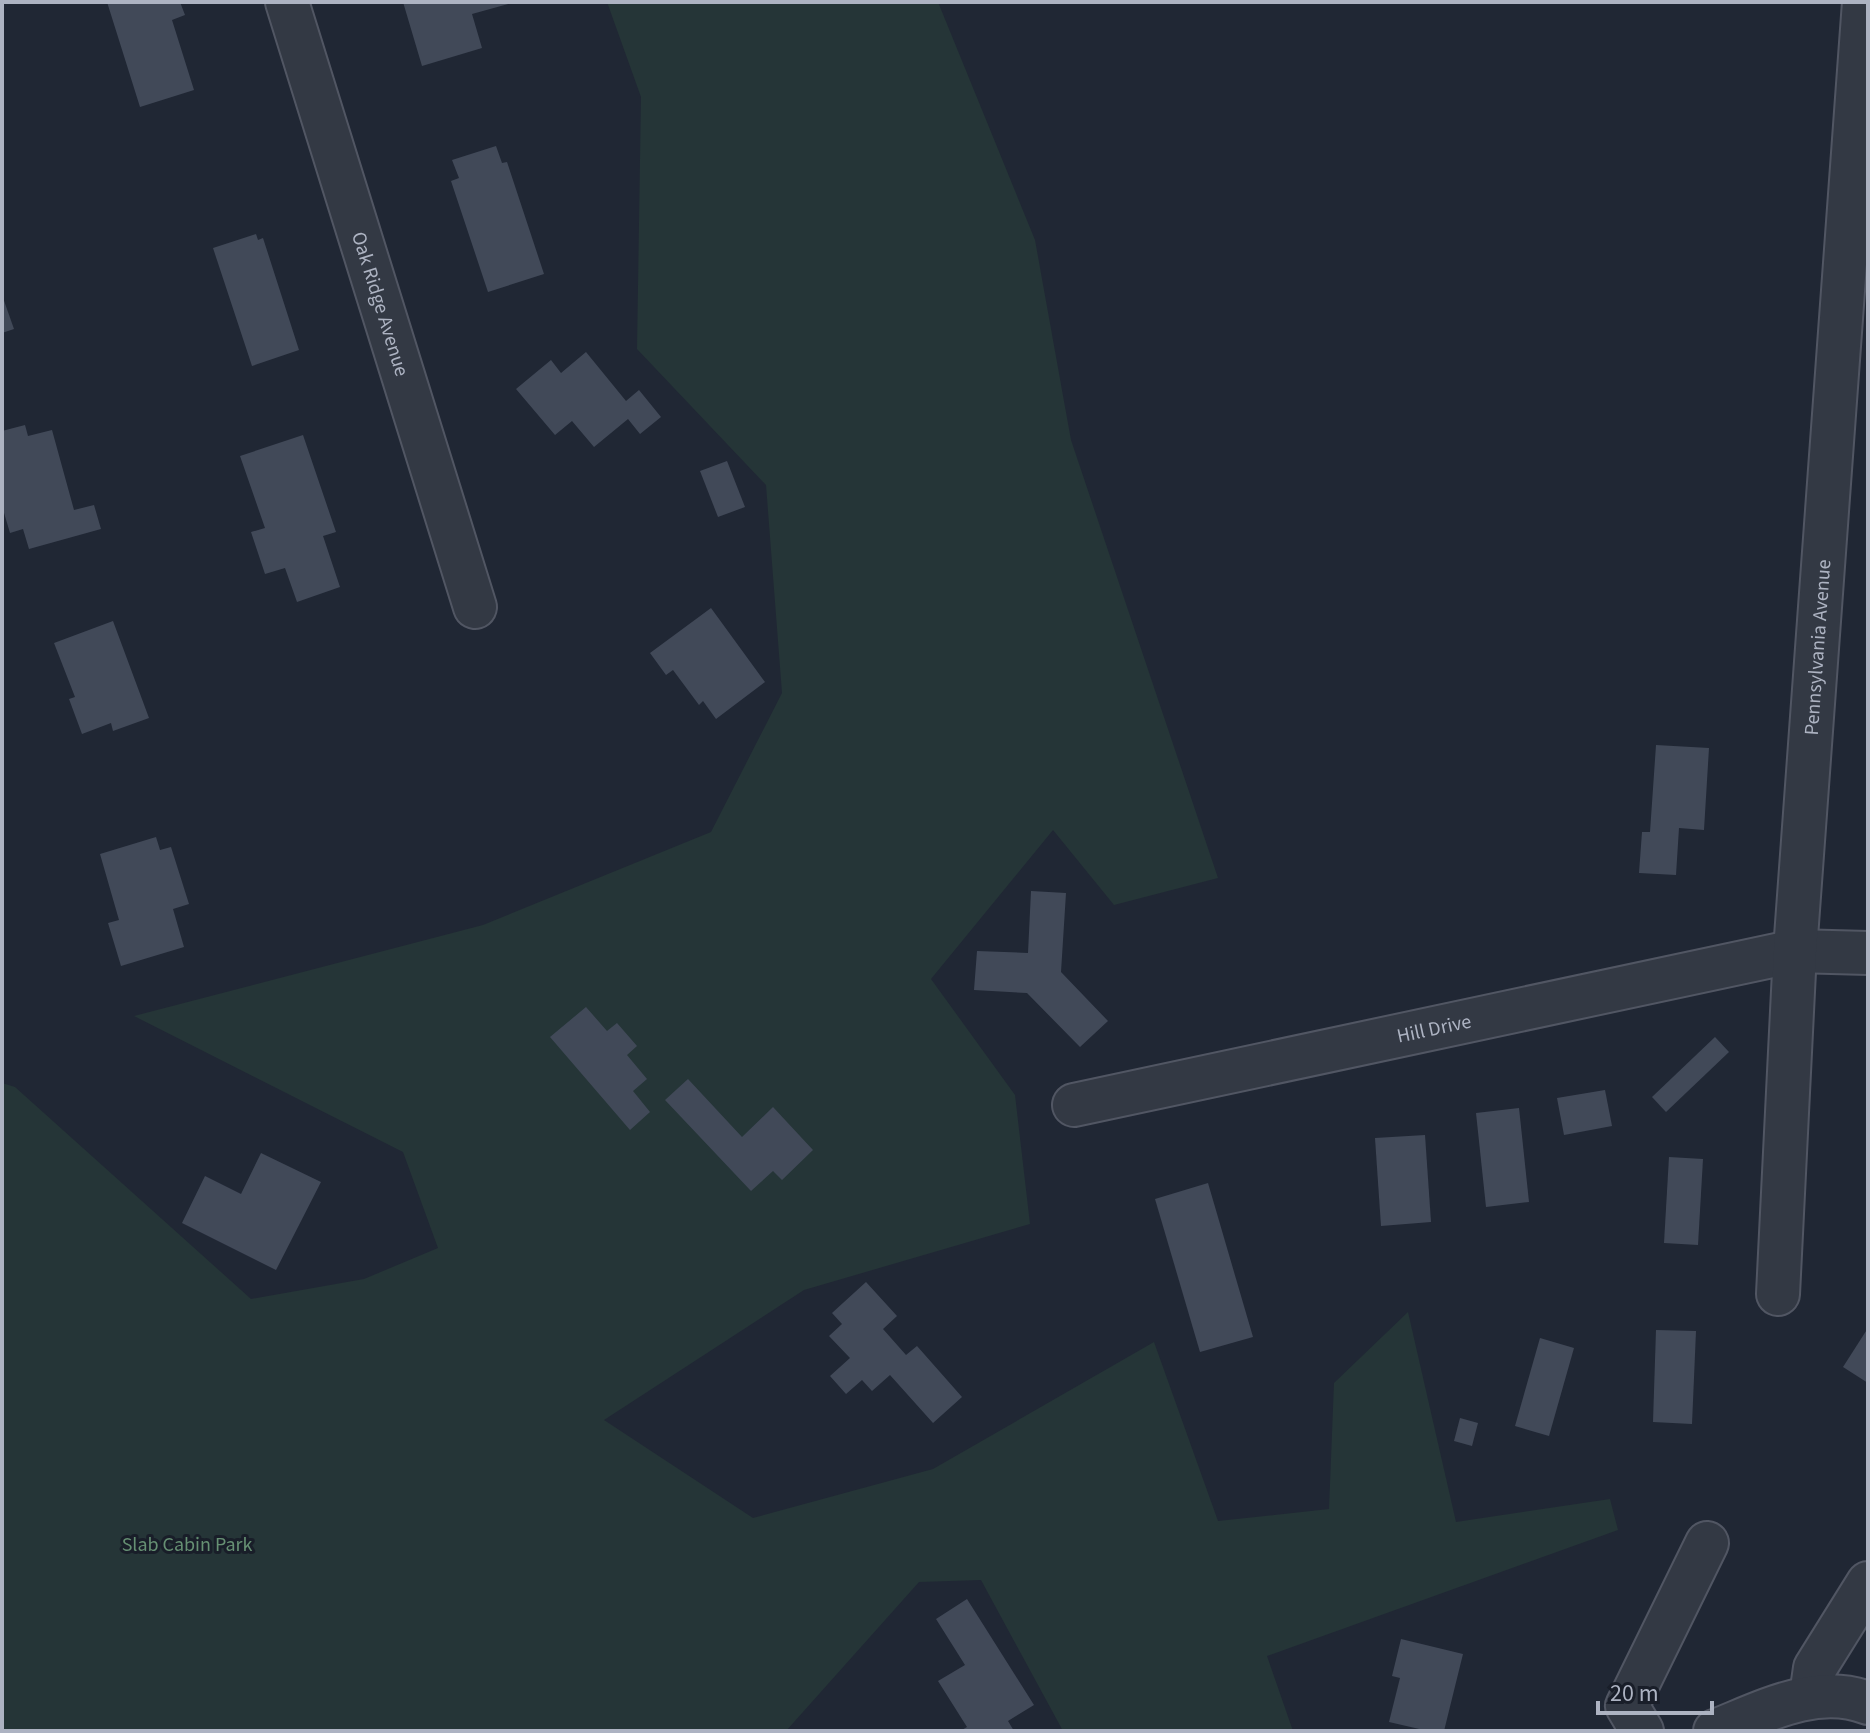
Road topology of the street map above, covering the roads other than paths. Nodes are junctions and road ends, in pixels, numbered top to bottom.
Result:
1 (287, 2) edge
2 (1864, 2) edge
3 (475, 607) dead end
4 (1795, 951) junction
5 (1868, 953) edge
6 (1074, 1105) dead end
7 (1778, 1294) dead end
8 (1707, 1543) dead end
9 (1868, 1583) edge
10 (1811, 1696) junction
11 (1868, 1703) edge
12 (1642, 1731) edge
13 (1715, 1731) edge

1 - 3 street, Oak Ridge Avenue
2 - 4 street, Pennsylvania Avenue
4 - 5 street, Hill Drive
4 - 6 street, Hill Drive
4 - 7 street, Pennsylvania Avenue
8 - 12 street
9 - 10 street
10 - 11 street
10 - 13 street

